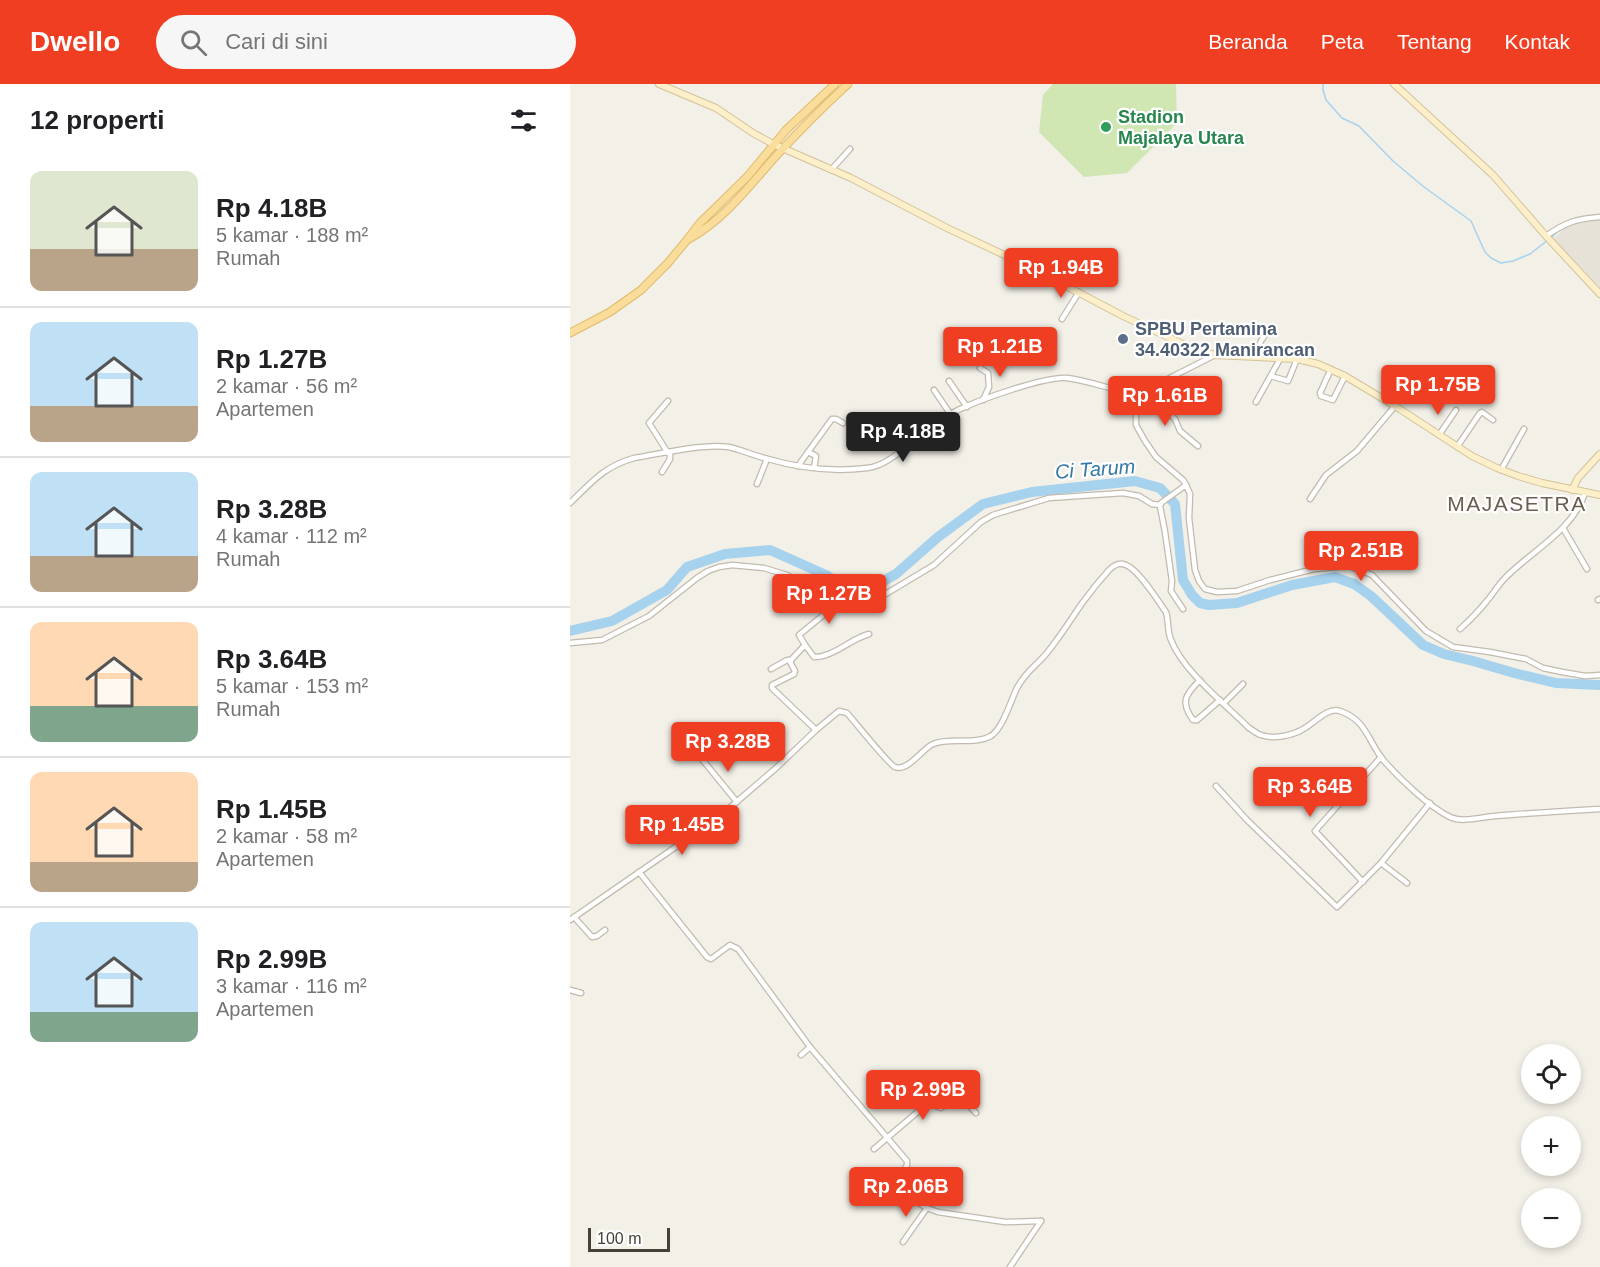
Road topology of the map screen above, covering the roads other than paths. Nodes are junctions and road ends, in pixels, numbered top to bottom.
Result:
1 (659, 84) edge
2 (835, 84) edge
3 (848, 84) edge
4 (1394, 84) edge
5 (773, 144) junction
6 (783, 149) junction
7 (850, 149) dead end
8 (831, 170) junction
9 (1600, 217) edge
10 (1547, 237) junction
11 (687, 240) junction
12 (1079, 292) junction
13 (1600, 294) edge
14 (1062, 319) dead end
15 (1269, 329) dead end
16 (570, 333) edge
17 (1215, 355) junction
18 (1255, 356) junction
19 (1280, 359) junction
20 (1297, 359) junction
21 (980, 368) dead end
22 (1331, 369) junction
23 (1271, 376) junction
24 (1345, 376) junction
25 (949, 381) dead end
26 (933, 390) dead end
27 (1147, 391) junction
28 (1129, 393) junction
29 (983, 400) junction
30 (668, 401) dead end
31 (1256, 402) dead end
32 (1395, 406) junction
33 (967, 407) junction
34 (1456, 410) dead end
35 (951, 415) junction
36 (1493, 420) dead end
37 (843, 423) dead end
38 (1524, 429) dead end
39 (1438, 435) junction
40 (1198, 446) dead end
41 (1458, 447) junction
42 (669, 452) junction
43 (808, 452) junction
44 (1600, 454) edge
45 (767, 459) junction
46 (798, 466) junction
47 (814, 468) junction
48 (1501, 470) junction
49 (662, 472) dead end
50 (757, 484) dead end
51 (1185, 486) junction
52 (1572, 490) junction
53 (1585, 493) junction
54 (1600, 495) edge
55 (1310, 499) dead end
56 (570, 503) edge
57 (1161, 504) junction
58 (1563, 528) junction
59 (1587, 568) dead end
60 (838, 603) junction
61 (1183, 609) dead end
62 (1460, 629) dead end
63 (869, 634) dead end
64 (570, 643) edge
65 (805, 645) junction
66 (791, 660) junction
67 (771, 669) dead end
68 (1600, 675) edge
69 (1200, 680) junction
70 (1243, 684) dead end
71 (1222, 701) junction
72 (816, 730) junction
73 (1381, 757) junction
74 (701, 759) dead end
75 (1216, 786) dead end
76 (737, 802) junction
77 (1430, 803) junction
78 (1600, 809) edge
79 (1381, 862) junction
80 (639, 872) junction
81 (1363, 882) junction
82 (1407, 883) dead end
83 (572, 919) edge
84 (605, 930) dead end
85 (570, 990) edge
86 (581, 993) dead end
87 (810, 1047) junction
88 (801, 1055) dead end
89 (976, 1113) dead end
90 (887, 1138) junction
91 (874, 1149) dead end
92 (927, 1208) junction
93 (903, 1242) dead end
94 (1010, 1267) edge

1 - 5 main road
2 - 5 main road
3 - 6 main road
4 - 10 main road
5 - 6 main road
5 - 11 main road
6 - 8 main road
6 - 11 main road
7 - 8 street
8 - 12 main road
9 - 10 street
10 - 13 main road
11 - 16 main road
12 - 14 street
12 - 17 main road
15 - 18 street
17 - 18 main road
17 - 27 street
18 - 19 main road
19 - 20 main road
19 - 23 street
20 - 22 main road
20 - 23 street
21 - 29 street
22 - 24 main road
22 - 24 street
23 - 31 street
24 - 32 main road
25 - 33 street
26 - 35 street
27 - 28 street
27 - 40 street
28 - 29 street
28 - 51 street
29 - 33 street
30 - 42 street
32 - 39 main road
32 - 55 street
33 - 35 street
34 - 39 street
35 - 47 street
36 - 41 street
37 - 43 street
38 - 48 street
39 - 41 main road
41 - 48 main road
42 - 45 street
42 - 49 street
42 - 56 street
43 - 46 street
43 - 47 street
44 - 52 main road
45 - 46 street
45 - 50 street
46 - 47 street
48 - 52 main road
51 - 57 street
51 - 68 street
52 - 53 main road
53 - 54 main road
53 - 58 street
57 - 60 street
57 - 61 street
58 - 59 street
58 - 62 street
60 - 64 street
60 - 65 street
63 - 65 street
65 - 66 street
66 - 67 street
66 - 72 street
69 - 71 street
69 - 71 street
69 - 72 street
70 - 71 street
71 - 73 street
72 - 76 street
73 - 77 street
73 - 81 street
74 - 76 street
75 - 81 street
76 - 80 street
77 - 78 street
77 - 79 street
79 - 81 street
79 - 82 street
80 - 83 street
80 - 87 street
83 - 84 street
85 - 86 street
87 - 88 street
87 - 90 street
89 - 90 street
90 - 91 street
90 - 92 street
92 - 93 street
92 - 94 street

